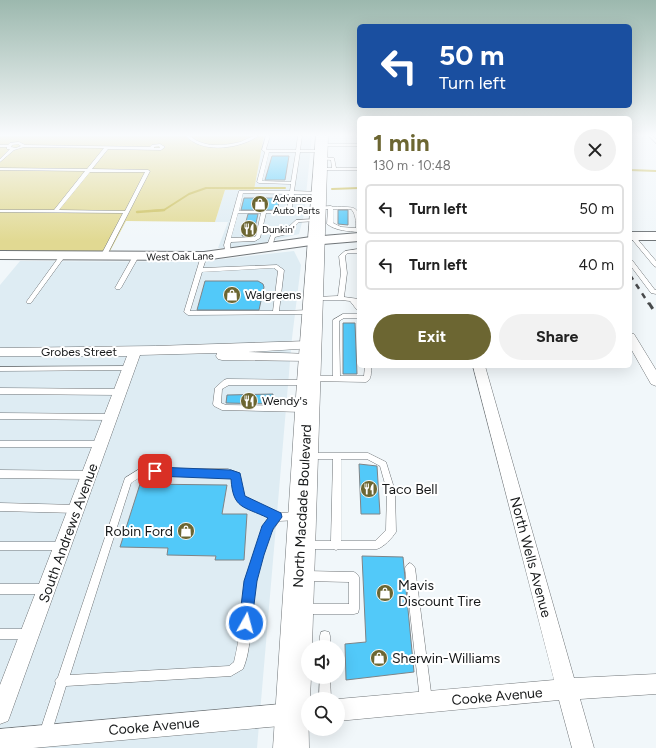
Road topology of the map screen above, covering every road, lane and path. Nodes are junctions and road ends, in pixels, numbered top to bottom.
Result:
1 (88, 171) edge
2 (146, 171) edge
3 (262, 171) edge
4 (295, 171) edge
5 (320, 171) edge
6 (293, 183) junction
7 (292, 192) junction
8 (318, 193) junction
9 (56, 211) junction
10 (1, 212) edge
11 (127, 212) junction
12 (236, 212) junction
13 (264, 212) junction
14 (322, 217) junction
15 (357, 220) edge
16 (357, 230) edge
17 (632, 236) edge
18 (656, 236) edge
19 (357, 237) edge
20 (632, 237) edge
21 (315, 240) junction
22 (228, 247) junction
23 (269, 248) junction
24 (357, 251) edge
25 (0, 255) edge
26 (63, 255) junction
27 (104, 256) junction
28 (136, 256) junction
29 (204, 256) junction
30 (632, 264) edge
31 (656, 265) edge
32 (201, 270) junction
33 (118, 288) dead end
34 (655, 293) edge
35 (341, 298) junction
36 (352, 300) junction
37 (357, 301) edge
38 (29, 302) dead end
39 (312, 305) junction
40 (357, 306) edge
41 (276, 313) junction
42 (357, 316) edge
43 (632, 340) edge
44 (135, 352) junction
45 (0, 353) edge
46 (309, 366) junction
47 (129, 368) junction
48 (368, 368) edge
49 (480, 368) edge
50 (0, 369) edge
51 (337, 379) junction
52 (656, 381) edge
53 (0, 391) edge
54 (120, 392) junction
55 (307, 409) junction
56 (0, 416) edge
57 (111, 417) junction
58 (0, 444) edge
59 (101, 444) junction
60 (305, 456) junction
61 (337, 456) junction
62 (0, 474) edge
63 (89, 475) junction
64 (0, 507) edge
65 (77, 509) junction
66 (302, 516) junction
67 (276, 517) junction
68 (301, 545) junction
69 (0, 546) edge
70 (63, 546) junction
71 (336, 546) junction
72 (410, 568) dead end
73 (299, 576) junction
74 (0, 589) edge
75 (47, 589) junction
76 (297, 609) junction
77 (0, 634) edge
78 (30, 634) junction
79 (325, 636) dead end
80 (325, 640) edge
81 (61, 681) junction
82 (656, 684) edge
83 (566, 689) junction
84 (4, 691) edge
85 (426, 702) junction
86 (345, 709) edge
87 (0, 713) edge
88 (300, 714) edge
89 (0, 740) edge
90 (31, 740) edge
91 (291, 748) edge
92 (583, 748) edge

1 - 9 lane
2 - 11 lane
3 - 6 lane
4 - 6 lane
5 - 8 main road, North Macdade Boulevard
6 - 7 lane
7 - 8 lane
7 - 12 lane
7 - 13 lane
8 - 14 main road, North Macdade Boulevard
9 - 10 lane
9 - 11 lane
11 - 27 lane
12 - 13 lane
12 - 22 lane
13 - 22 lane
14 - 15 lane
14 - 16 lane
14 - 21 main road, North Macdade Boulevard
14 - 23 lane
17 - 18 main road
19 - 21 main road, West Oak Lane
20 - 31 lane
21 - 23 main road, West Oak Lane
21 - 39 main road, North Macdade Boulevard
22 - 23 main road, West Oak Lane
22 - 29 main road, West Oak Lane
24 - 35 lane
25 - 26 main road, West Oak Lane
26 - 27 main road, West Oak Lane
26 - 38 lane
27 - 28 main road, West Oak Lane
28 - 29 main road, West Oak Lane
28 - 33 lane
29 - 32 lane
30 - 34 lane
32 - 41 lane
32 - 41 lane
35 - 36 lane
35 - 39 lane
36 - 37 lane
36 - 40 lane
39 - 41 lane
39 - 46 main road, North Macdade Boulevard
42 - 51 lane
43 - 52 street
44 - 45 street, Grobes Street
44 - 46 street, Grobes Street
44 - 47 street, South Andrews Avenue
46 - 51 lane
46 - 55 main road, North Macdade Boulevard
46 - 55 lane
47 - 50 lane
47 - 54 street, South Andrews Avenue
48 - 51 lane
49 - 83 street, North Wells Avenue
53 - 54 lane
54 - 57 street, South Andrews Avenue
55 - 60 main road, North Macdade Boulevard
56 - 57 lane
57 - 59 street, South Andrews Avenue
58 - 59 lane
59 - 63 street, South Andrews Avenue
60 - 61 lane
60 - 66 main road, North Macdade Boulevard
61 - 71 lane
61 - 71 lane
62 - 63 lane
63 - 65 street, South Andrews Avenue
64 - 65 lane
65 - 70 street, South Andrews Avenue
66 - 67 lane
66 - 68 main road, North Macdade Boulevard
67 - 81 lane
67 - 81 lane
68 - 71 lane
68 - 73 main road, North Macdade Boulevard
69 - 70 lane
70 - 75 street, South Andrews Avenue
72 - 85 lane
73 - 76 main road, North Macdade Boulevard
73 - 76 lane
74 - 75 lane
75 - 78 street, South Andrews Avenue
76 - 88 main road, North Macdade Boulevard
77 - 78 lane
78 - 84 street, South Andrews Avenue
79 - 80 lane
81 - 90 lane
82 - 83 street, Cooke Avenue
83 - 85 street, Cooke Avenue
83 - 92 street, North Wells Avenue
84 - 87 street, South Andrews Avenue
85 - 86 street, Cooke Avenue
88 - 90 street, Cooke Avenue
88 - 91 main road, North Macdade Boulevard
89 - 90 street, Cooke Avenue

